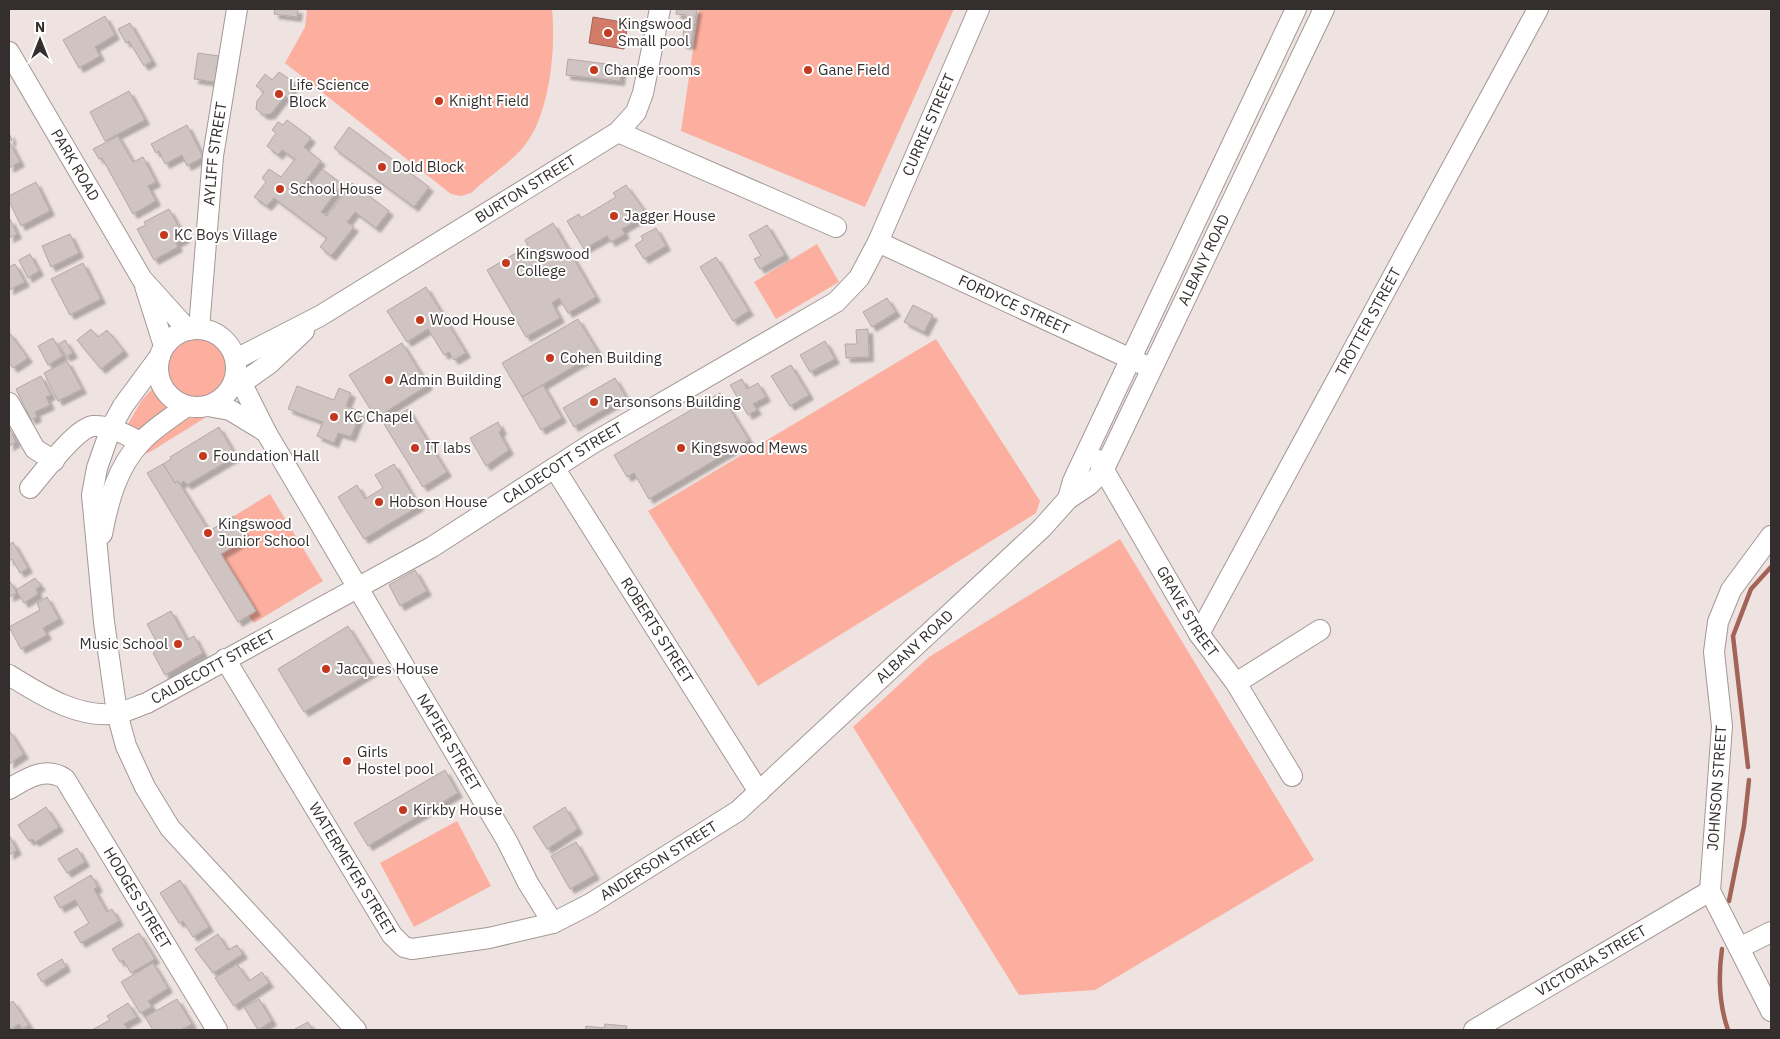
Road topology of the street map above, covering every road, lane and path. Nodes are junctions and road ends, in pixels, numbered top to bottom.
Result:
1 (237, 9) edge
2 (660, 9) edge
3 (979, 9) edge
4 (1296, 9) edge
5 (1324, 9) edge
6 (1538, 9) edge
7 (9, 52) edge
8 (1257, 91) junction
9 (1280, 100) junction
10 (618, 132) junction
11 (836, 227) dead end
12 (878, 242) junction
13 (142, 279) junction
14 (194, 329) junction
15 (162, 351) junction
16 (1131, 359) junction
17 (1151, 368) junction
18 (238, 372) junction
19 (9, 403) edge
20 (187, 406) junction
21 (208, 406) junction
22 (111, 428) junction
23 (266, 432) junction
24 (141, 442) junction
25 (1090, 445) junction
26 (54, 461) junction
27 (555, 469) junction
28 (1103, 471) junction
29 (30, 488) dead end
30 (1068, 499) junction
31 (1771, 536) edge
32 (99, 553) junction
33 (359, 588) junction
34 (1320, 630) dead end
35 (1199, 634) junction
36 (225, 659) junction
37 (9, 675) edge
38 (1236, 682) junction
39 (117, 713) junction
40 (1292, 776) dead end
41 (9, 789) edge
42 (759, 792) junction
43 (1710, 891) junction
44 (553, 923) junction
45 (1771, 932) edge
46 (1739, 948) junction
47 (1771, 1011) edge
48 (217, 1030) edge
49 (356, 1030) edge
50 (1474, 1030) edge

1 - 14 street, AYLIFF STREET
2 - 10 street, BURTON STREET
3 - 12 street, CURRIE STREET
4 - 8 street, ALBANY ROAD
5 - 9 street, ALBANY ROAD
6 - 35 street, TROTTER STREET
7 - 13 street, PARK ROAD
8 - 9 street
8 - 16 street, ALBANY ROAD
9 - 17 street, ALBANY ROAD
10 - 11 street
10 - 18 street, BURTON STREET
12 - 16 street, FORDYCE STREET
12 - 27 street, CALDECOTT STREET
13 - 14 street, PARK ROAD
13 - 15 street, PARK ROAD
14 - 15 street
14 - 18 street
15 - 20 street
15 - 22 street
16 - 17 street, FORDYCE STREET
16 - 25 street, ALBANY ROAD
17 - 28 street, ALBANY ROAD
18 - 21 street
18 - 23 street, NAPIER STREET
19 - 26 street
20 - 21 street
20 - 24 street
21 - 23 street, NAPIER STREET
22 - 24 street
22 - 26 street
22 - 32 street
23 - 33 street, NAPIER STREET
24 - 32 street
25 - 28 street, GRAVE STREET
25 - 30 street, ALBANY ROAD
26 - 29 street
27 - 33 street, CALDECOTT STREET
27 - 42 street, ROBERTS STREET
28 - 30 street, ALBANY ROAD
28 - 35 street, GRAVE STREET
30 - 42 street, ALBANY ROAD
31 - 43 street, JOHNSON STREET
32 - 39 street
33 - 36 street, CALDECOTT STREET
33 - 44 street, NAPIER STREET
34 - 38 street
35 - 38 street, GRAVE STREET
36 - 39 street, CALDECOTT STREET
36 - 44 street, WATERMEYER STREET
37 - 39 street
38 - 40 street, GRAVE STREET
39 - 49 street
41 - 48 street, HODGES STREET
42 - 44 street, ANDERSON STREET
43 - 46 street
43 - 50 street, VICTORIA STREET
45 - 46 street
46 - 47 street

